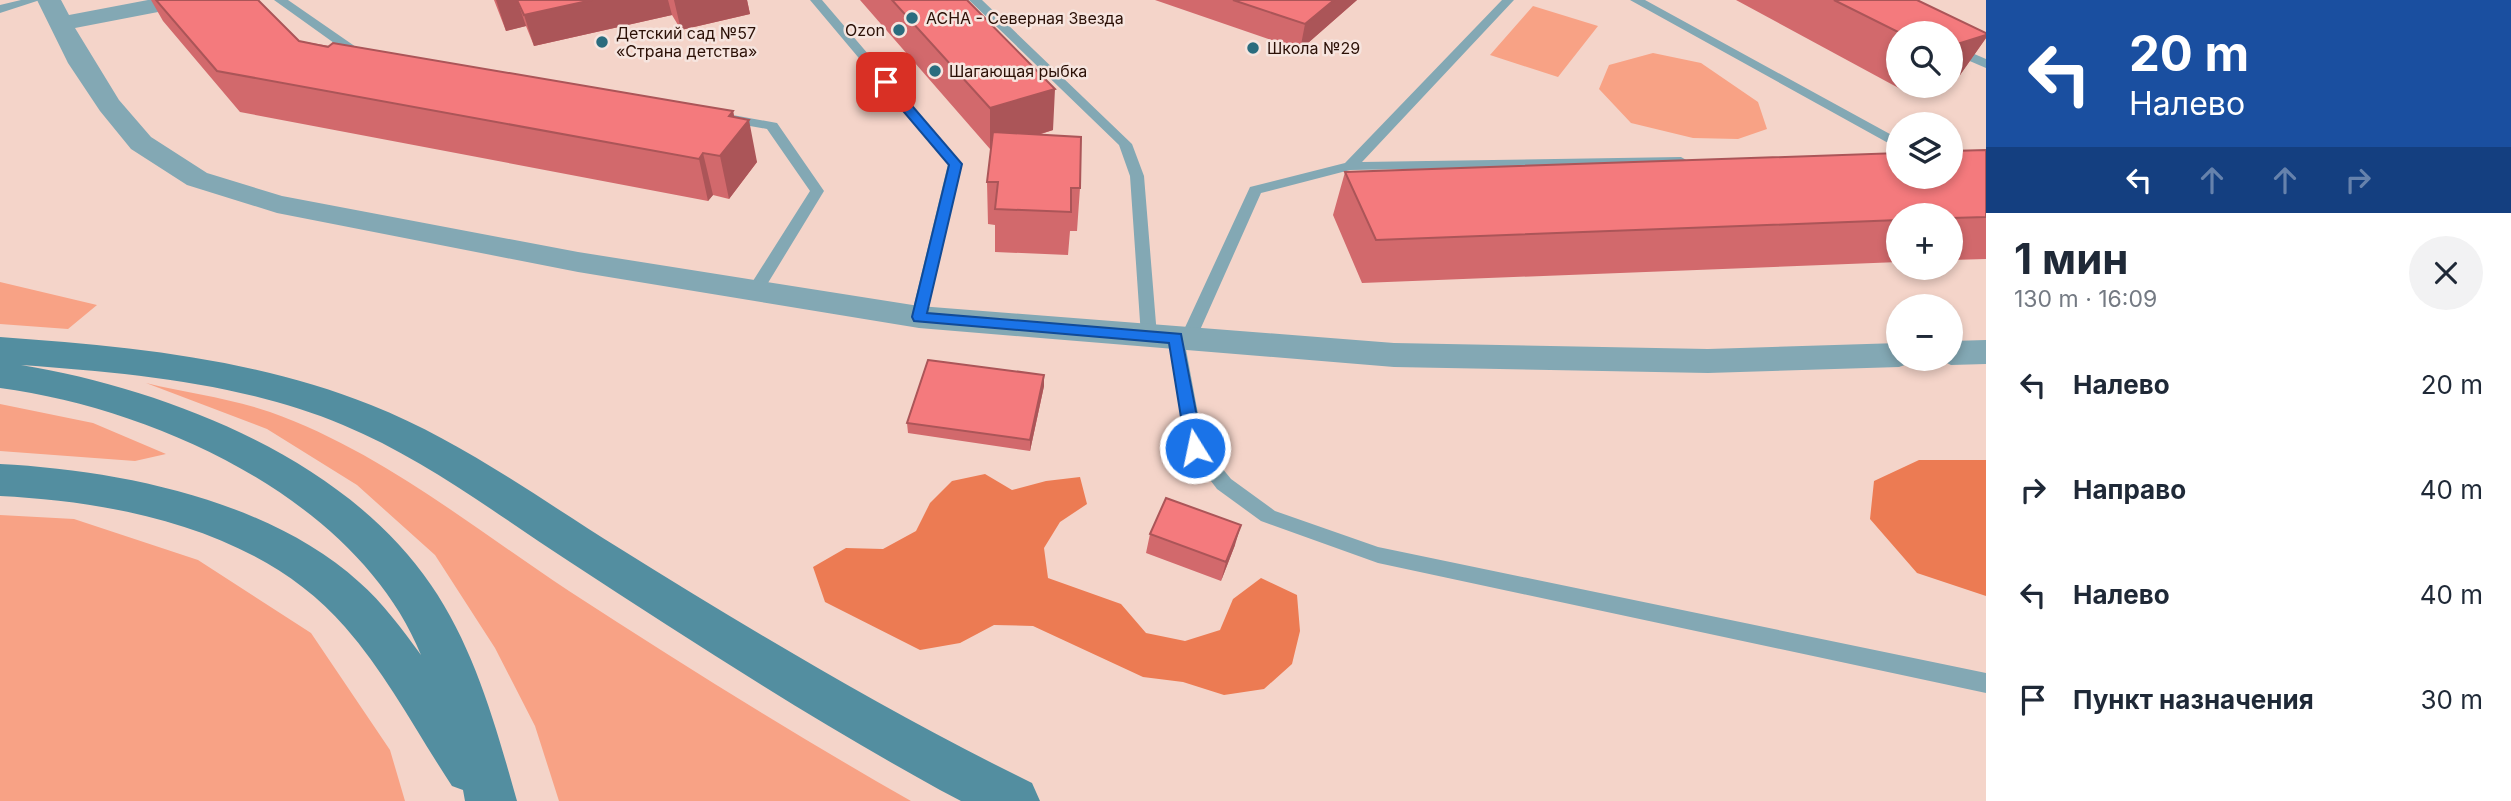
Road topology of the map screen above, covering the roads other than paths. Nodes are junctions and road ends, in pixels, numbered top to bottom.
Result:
1 (34, 0) edge
2 (184, 0) edge
3 (280, 0) edge
4 (816, 0) edge
5 (975, 0) edge
6 (1508, 0) edge
7 (1636, 0) edge
8 (0, 9) edge
9 (55, 12) edge
10 (1963, 53) edge
11 (379, 55) edge
12 (1986, 64) edge
13 (718, 116) edge
14 (1886, 138) edge
15 (1692, 161) edge
16 (1350, 166) junction
17 (754, 292) junction
18 (919, 317) junction
19 (1171, 337) junction
20 (0, 350) edge
21 (1986, 352) edge
22 (1963, 353) edge
23 (1886, 355) edge
24 (0, 375) edge
25 (0, 480) edge
26 (1986, 683) edge
27 (490, 799) edge
28 (1014, 801) edge

1 - 8 lane
2 - 9 street
3 - 11 lane
4 - 18 lane
5 - 19 lane
6 - 16 lane
7 - 14 lane
9 - 17 street
10 - 12 lane
13 - 17 lane
15 - 16 lane
16 - 19 lane
17 - 18 street
18 - 19 street
19 - 23 street
19 - 26 lane
20 - 28 street
21 - 22 street
24 - 27 street
25 - 27 street

